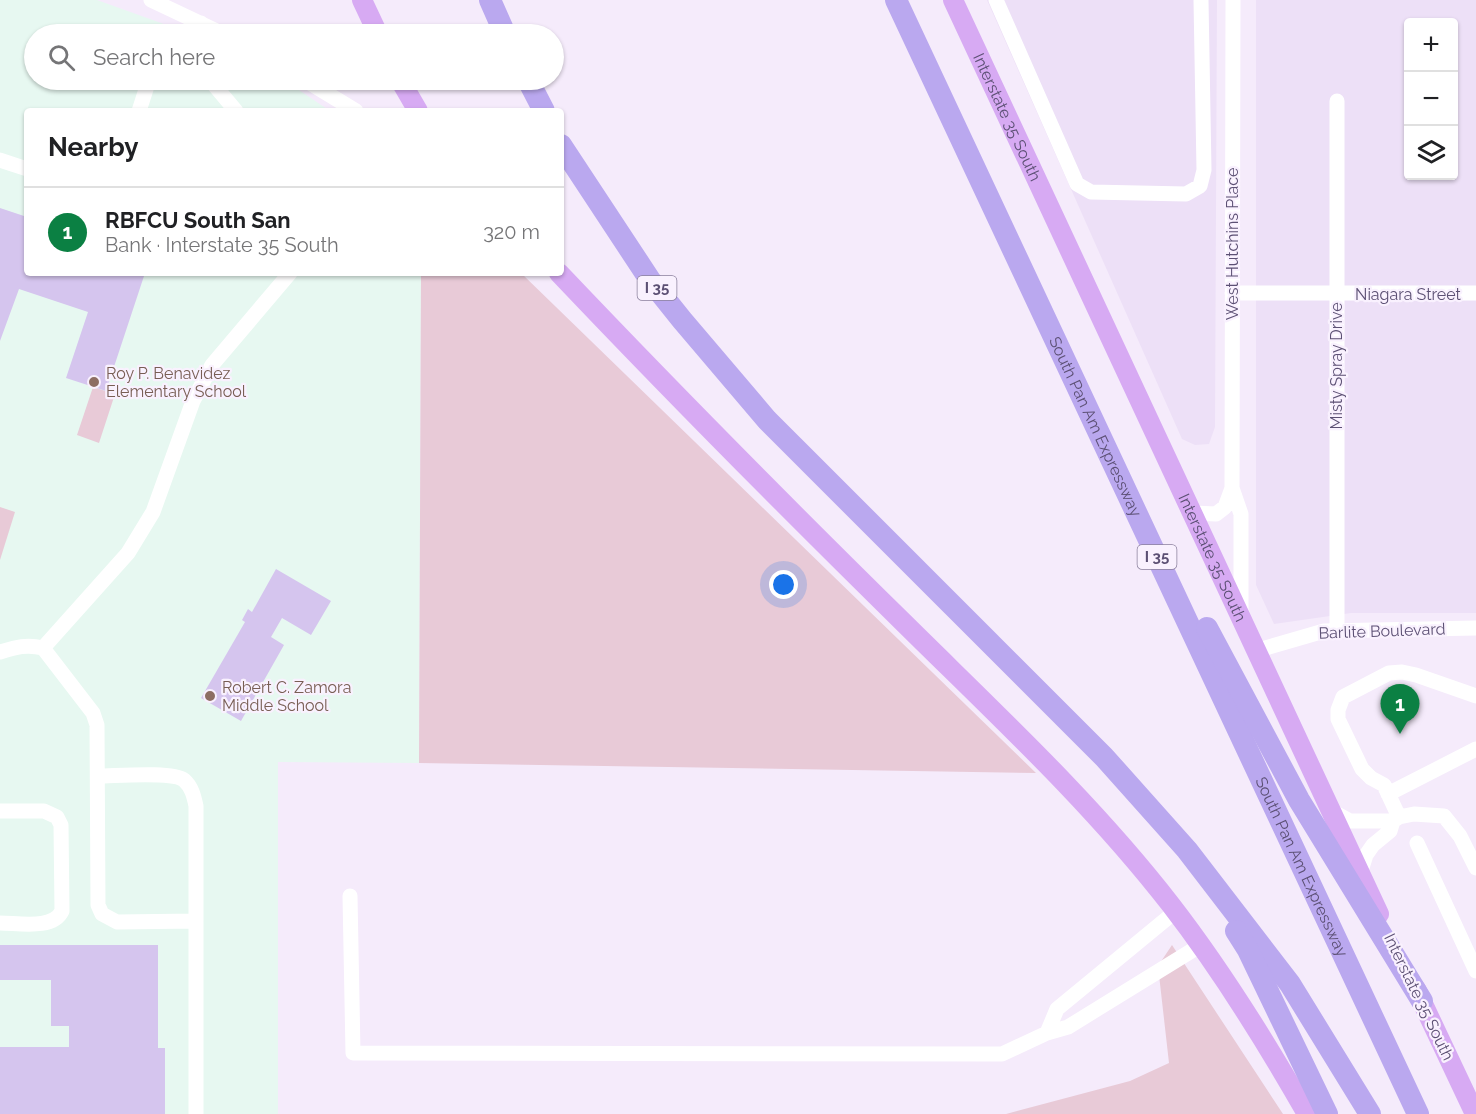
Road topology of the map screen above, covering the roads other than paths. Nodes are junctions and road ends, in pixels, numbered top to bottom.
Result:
1 (151, 0) edge
2 (362, 0) edge
3 (371, 0) edge
4 (490, 0) edge
5 (896, 0) edge
6 (953, 0) edge
7 (996, 0) edge
8 (1201, 0) edge
9 (1233, 0) edge
10 (201, 22) junction
11 (199, 24) edge
12 (205, 24) edge
13 (374, 24) edge
14 (375, 24) edge
15 (501, 24) edge
16 (146, 90) edge
17 (218, 90) edge
18 (322, 90) edge
19 (406, 90) edge
20 (533, 90) edge
21 (1337, 101) dead end
22 (140, 108) edge
23 (233, 108) edge
24 (351, 108) edge
25 (416, 108) edge
26 (542, 108) edge
27 (564, 150) edge
28 (0, 160) edge
29 (24, 169) edge
30 (287, 276) edge
31 (562, 276) edge
32 (1232, 293) junction
33 (1476, 293) edge
34 (1336, 294) junction
35 (1232, 488) junction
36 (1193, 513) junction
37 (1145, 530) junction
38 (1241, 616) junction
39 (1476, 628) edge
40 (1337, 630) junction
41 (43, 648) junction
42 (1255, 651) junction
43 (0, 652) edge
44 (1476, 696) edge
45 (1476, 749) edge
46 (98, 776) junction
47 (1388, 794) junction
48 (1330, 810) junction
49 (0, 811) edge
50 (1396, 819) junction
51 (1171, 832) junction
52 (1417, 843) dead end
53 (1474, 859) edge
54 (1360, 874) junction
55 (350, 896) dead end
56 (1176, 911) junction
57 (196, 921) junction
58 (0, 923) edge
59 (1201, 945) junction
60 (1476, 971) edge
61 (1422, 1001) junction
62 (1047, 1033) junction
63 (196, 1114) edge
64 (1307, 1114) edge
65 (1327, 1114) edge
66 (1371, 1114) edge
67 (1418, 1114) edge
68 (1475, 1114) edge

1 - 10 street
2 - 13 main road
3 - 14 main road
4 - 15 highway
5 - 37 highway, South Pan Am Expressway / I 35
6 - 36 main road, Interstate 35 South
7 - 8 street
9 - 32 street, West Hutchins Place
10 - 11 street
10 - 12 street
16 - 22 street
17 - 23 street
18 - 24 street
19 - 25 main road
20 - 26 highway
21 - 34 street, Misty Spray Drive
27 - 51 highway, I 35
28 - 29 street
30 - 41 street
31 - 56 main road
32 - 34 street, Niagara Street
32 - 35 street, West Hutchins Place
33 - 34 street, Niagara Street
34 - 40 street, Misty Spray Drive
35 - 36 street
35 - 38 street, West Hutchins Place
36 - 38 main road, Interstate 35 South
37 - 61 highway
37 - 67 highway, South Pan Am Expressway / I 35
38 - 42 main road, Interstate 35 South
39 - 40 street, Barlite Boulevard
40 - 42 street, Barlite Boulevard
41 - 43 street
41 - 46 street
42 - 48 main road, Interstate 35 South
44 - 47 street
45 - 47 street
46 - 57 street
46 - 57 street
47 - 50 street
48 - 50 street
48 - 54 main road, Interstate 35 South
49 - 58 street
50 - 53 street
50 - 54 street
51 - 65 highway
51 - 66 highway, I 35
52 - 60 street
54 - 61 main road, Interstate 35 South
55 - 62 street
56 - 59 main road
56 - 62 street
57 - 63 street
59 - 62 street
59 - 64 main road
61 - 68 main road, Interstate 35 South

